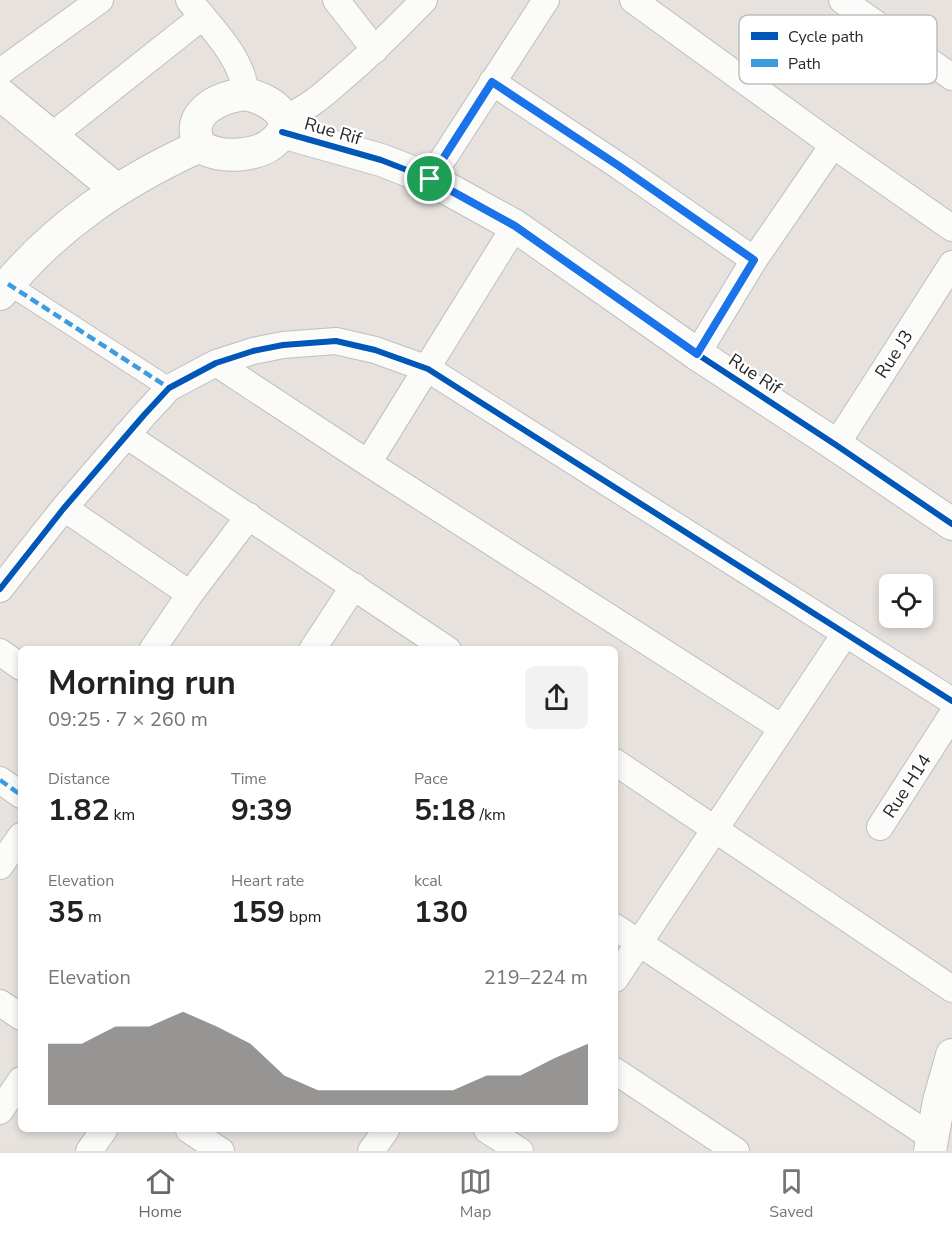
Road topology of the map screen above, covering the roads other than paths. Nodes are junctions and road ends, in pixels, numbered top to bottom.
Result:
1 (100, 0) edge
2 (336, 0) edge
3 (424, 0) edge
4 (546, 0) edge
5 (633, 0) edge
6 (842, 0) edge
7 (195, 9) edge
8 (863, 15) edge
9 (375, 50) junction
10 (937, 66) edge
11 (0, 72) edge
12 (739, 77) edge
13 (952, 77) edge
14 (492, 82) junction
15 (748, 84) edge
16 (0, 94) edge
17 (246, 94) junction
18 (283, 125) junction
19 (53, 135) junction
20 (832, 145) junction
21 (200, 146) junction
22 (430, 179) junction
23 (117, 190) junction
24 (515, 226) junction
25 (952, 228) edge
26 (754, 260) junction
27 (952, 264) edge
28 (4, 289) edge
29 (697, 354) junction
30 (216, 363) junction
31 (428, 369) junction
32 (169, 388) junction
33 (126, 435) junction
34 (836, 445) junction
35 (368, 463) junction
36 (64, 508) junction
37 (249, 516) junction
38 (952, 524) edge
39 (354, 586) junction
40 (0, 589) edge
41 (190, 594) junction
42 (845, 634) junction
43 (155, 646) edge
44 (315, 646) edge
45 (442, 646) edge
46 (0, 652) edge
47 (18, 665) edge
48 (952, 701) edge
49 (952, 715) edge
50 (782, 729) junction
51 (618, 764) edge
52 (0, 780) edge
53 (18, 793) edge
54 (880, 827) dead end
55 (715, 829) junction
56 (18, 840) edge
57 (0, 866) edge
58 (618, 929) edge
59 (639, 943) junction
60 (618, 974) edge
61 (952, 988) edge
62 (0, 1003) edge
63 (18, 1015) edge
64 (952, 1055) edge
65 (618, 1073) edge
66 (18, 1084) edge
67 (946, 1104) edge
68 (0, 1111) edge
69 (103, 1132) edge
70 (192, 1132) edge
71 (385, 1132) edge
72 (932, 1144) edge
73 (89, 1151) edge
74 (221, 1151) edge
75 (371, 1151) edge
76 (736, 1151) edge

1 - 11 street
2 - 9 street
3 - 9 street
4 - 14 street
5 - 12 street
6 - 8 street
7 - 17 street
7 - 19 street
9 - 18 street
10 - 13 street
14 - 22 street
14 - 26 street
15 - 20 street
16 - 19 street
17 - 18 street
17 - 21 street
18 - 21 street
18 - 22 street, Rue Rif
19 - 23 street
20 - 25 street
20 - 26 street
21 - 23 street
22 - 24 street, Rue Rif
23 - 28 street
24 - 29 street, Rue Rif
24 - 31 street
26 - 29 street
27 - 34 street, Rue J3
28 - 32 street
29 - 34 street, Rue Rif
30 - 31 street
30 - 32 street
30 - 35 street
31 - 35 street
31 - 42 street
32 - 33 street
33 - 36 street
33 - 37 street
34 - 38 street, Rue Rif
35 - 50 street
36 - 40 street
36 - 41 street
37 - 39 street
37 - 41 street
39 - 44 street
39 - 45 street
41 - 43 street
42 - 48 street
42 - 50 street
46 - 47 street
49 - 54 street, Rue H14
50 - 55 street
51 - 55 street
52 - 53 street
55 - 59 street
55 - 61 street
56 - 57 street
58 - 59 street
59 - 60 street
59 - 72 street
62 - 63 street
64 - 67 street
65 - 76 street
66 - 68 street
67 - 72 street
69 - 73 street
70 - 74 street
71 - 75 street

